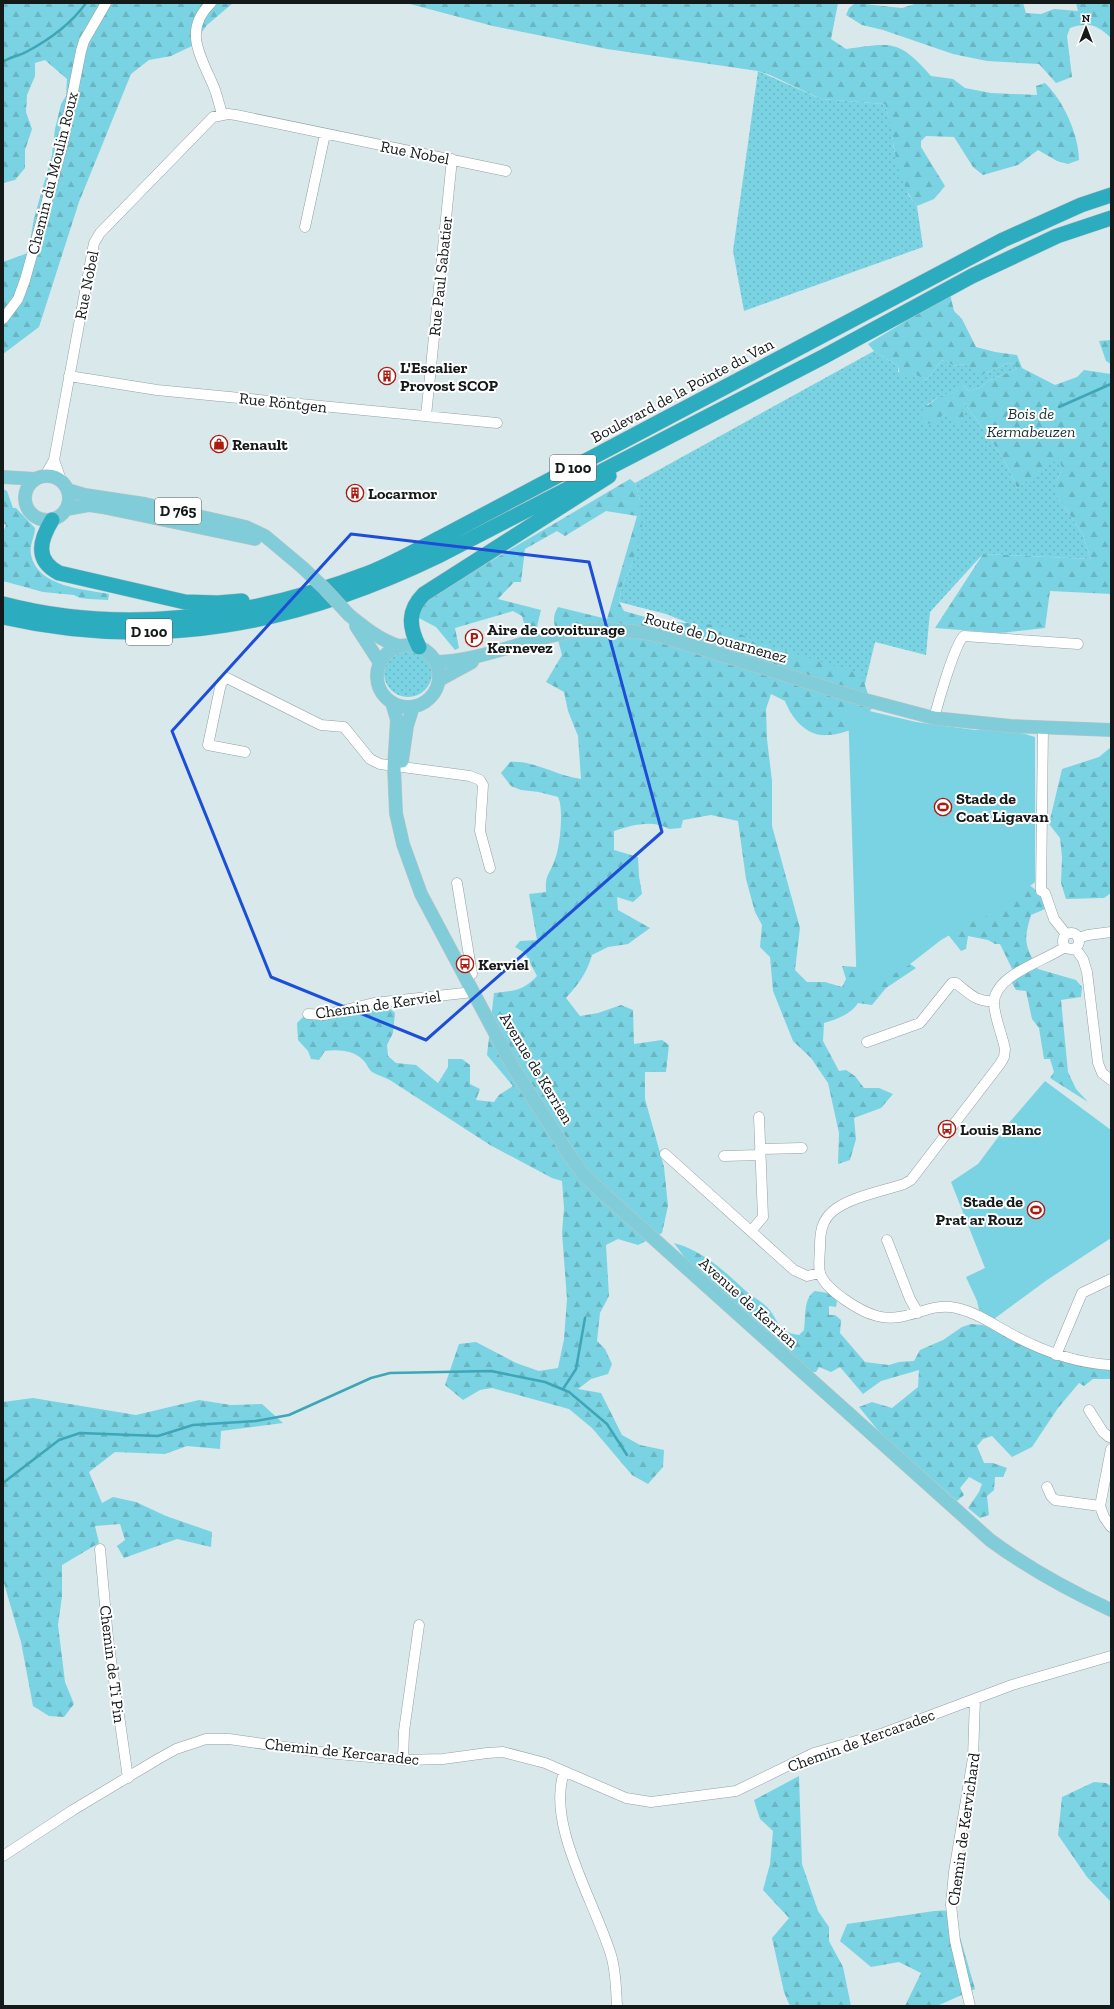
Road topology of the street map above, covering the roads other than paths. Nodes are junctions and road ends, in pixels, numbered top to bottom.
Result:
1 (106, 3) edge
2 (211, 3) edge
3 (222, 114) junction
4 (325, 134) junction
5 (452, 159) junction
6 (506, 171) dead end
7 (1111, 195) edge
8 (1111, 218) edge
9 (305, 227) dead end
10 (3, 319) edge
11 (69, 376) junction
12 (426, 416) junction
13 (497, 423) dead end
14 (664, 438) junction
15 (54, 460) junction
16 (3, 477) edge
17 (40, 478) junction
18 (3, 484) edge
19 (64, 485) junction
20 (25, 497) junction
21 (67, 509) junction
22 (52, 520) junction
23 (280, 550) junction
24 (370, 572) junction
25 (3, 604) edge
26 (349, 615) junction
27 (3, 617) edge
28 (1078, 644) dead end
29 (399, 646) junction
30 (420, 647) junction
31 (486, 655) junction
32 (436, 662) junction
33 (380, 663) junction
34 (439, 680) junction
35 (392, 703) junction
36 (413, 707) junction
37 (934, 718) junction
38 (1043, 727) junction
39 (1111, 730) edge
40 (245, 752) dead end
41 (398, 768) junction
42 (490, 868) dead end
43 (457, 883) dead end
44 (1111, 932) edge
45 (1066, 934) junction
46 (1077, 943) junction
47 (1065, 947) junction
48 (465, 978) junction
49 (473, 992) junction
50 (994, 1001) junction
51 (308, 1014) dead end
52 (867, 1042) dead end
53 (1111, 1080) edge
54 (759, 1117) dead end
55 (802, 1148) dead end
56 (760, 1152) junction
57 (665, 1154) dead end
58 (724, 1156) dead end
59 (751, 1231) junction
60 (887, 1240) dead end
61 (820, 1273) junction
62 (1111, 1279) edge
63 (918, 1313) junction
64 (1056, 1355) junction
65 (1111, 1365) edge
66 (1089, 1410) dead end
67 (1110, 1438) edge
68 (1111, 1449) edge
69 (1047, 1487) dead end
70 (1100, 1506) junction
71 (1111, 1527) edge
72 (100, 1549) dead end
73 (1075, 1593) junction
74 (1111, 1604) edge
75 (1111, 1610) edge
76 (419, 1625) dead end
77 (1111, 1656) edge
78 (975, 1699) junction
79 (403, 1760) junction
80 (564, 1772) junction
81 (128, 1778) junction
82 (3, 1856) edge
83 (617, 2006) edge
84 (970, 2006) edge

1 - 10 street, Chemin du Moulin Roux
2 - 3 street
3 - 4 street, Rue Nobel
3 - 11 street, Rue Nobel
4 - 5 street, Rue Nobel
4 - 9 street
5 - 6 street, Rue Nobel
5 - 12 street, Rue Paul Sabatier
7 - 24 highway, Boulevard de la Pointe du Van / D 100
8 - 14 highway, Boulevard de la Pointe du Van / D 100
11 - 12 street, Rue Röntgen
11 - 15 street, Rue Nobel
12 - 13 street, Rue Röntgen
14 - 27 highway, Boulevard de la Pointe du Van / D 100
14 - 30 highway
15 - 17 street, Rue Nobel
15 - 19 street, Rue Nobel
16 - 17 main road
17 - 19 main road
17 - 20 main road
18 - 20 main road
19 - 21 main road
19 - 23 main road, D 765
20 - 22 main road
21 - 22 main road
21 - 23 main road, D 765
22 - 24 highway
23 - 26 main road, D 765, bridge
24 - 25 highway, Boulevard de la Pointe du Van / D 100
26 - 29 main road, D 765
26 - 33 main road, D 765
28 - 37 street
29 - 30 main road
29 - 33 main road
30 - 32 main road
31 - 32 main road, Route de Douarnenez
31 - 34 main road, Route de Douarnenez
31 - 37 main road, Route de Douarnenez
32 - 34 main road
33 - 35 main road
34 - 36 main road
35 - 36 main road
35 - 41 main road, Avenue de Kerrien
36 - 41 main road, Avenue de Kerrien
37 - 38 main road, Route de Douarnenez
38 - 39 main road, Route de Douarnenez
38 - 45 street
40 - 41 street
41 - 42 street
41 - 48 main road, Avenue de Kerrien
43 - 48 street
44 - 46 street
45 - 46 street
45 - 47 street
46 - 47 street
46 - 53 street
47 - 50 street
48 - 49 main road, Avenue de Kerrien
49 - 51 street, Chemin de Kerviel
49 - 73 main road, Avenue de Kerrien
50 - 52 street
50 - 61 street
54 - 56 street
55 - 56 street
56 - 58 street
56 - 59 street
57 - 59 street
59 - 61 street
60 - 63 street
61 - 63 street
62 - 64 street
63 - 64 street
64 - 65 street
66 - 67 street
68 - 70 street
69 - 70 street
70 - 71 street
72 - 81 street, Chemin de Ti Pin
73 - 74 main road, Avenue de Kerrien
73 - 75 main road, Avenue de Kerrien
76 - 79 street
77 - 78 street, Chemin de Kercaradec
78 - 80 street, Chemin de Kercaradec
78 - 84 street, Chemin de Kervichard
79 - 80 street, Chemin de Kercaradec
79 - 81 street, Chemin de Kercaradec
80 - 83 street
81 - 82 street, Chemin de Kercaradec

